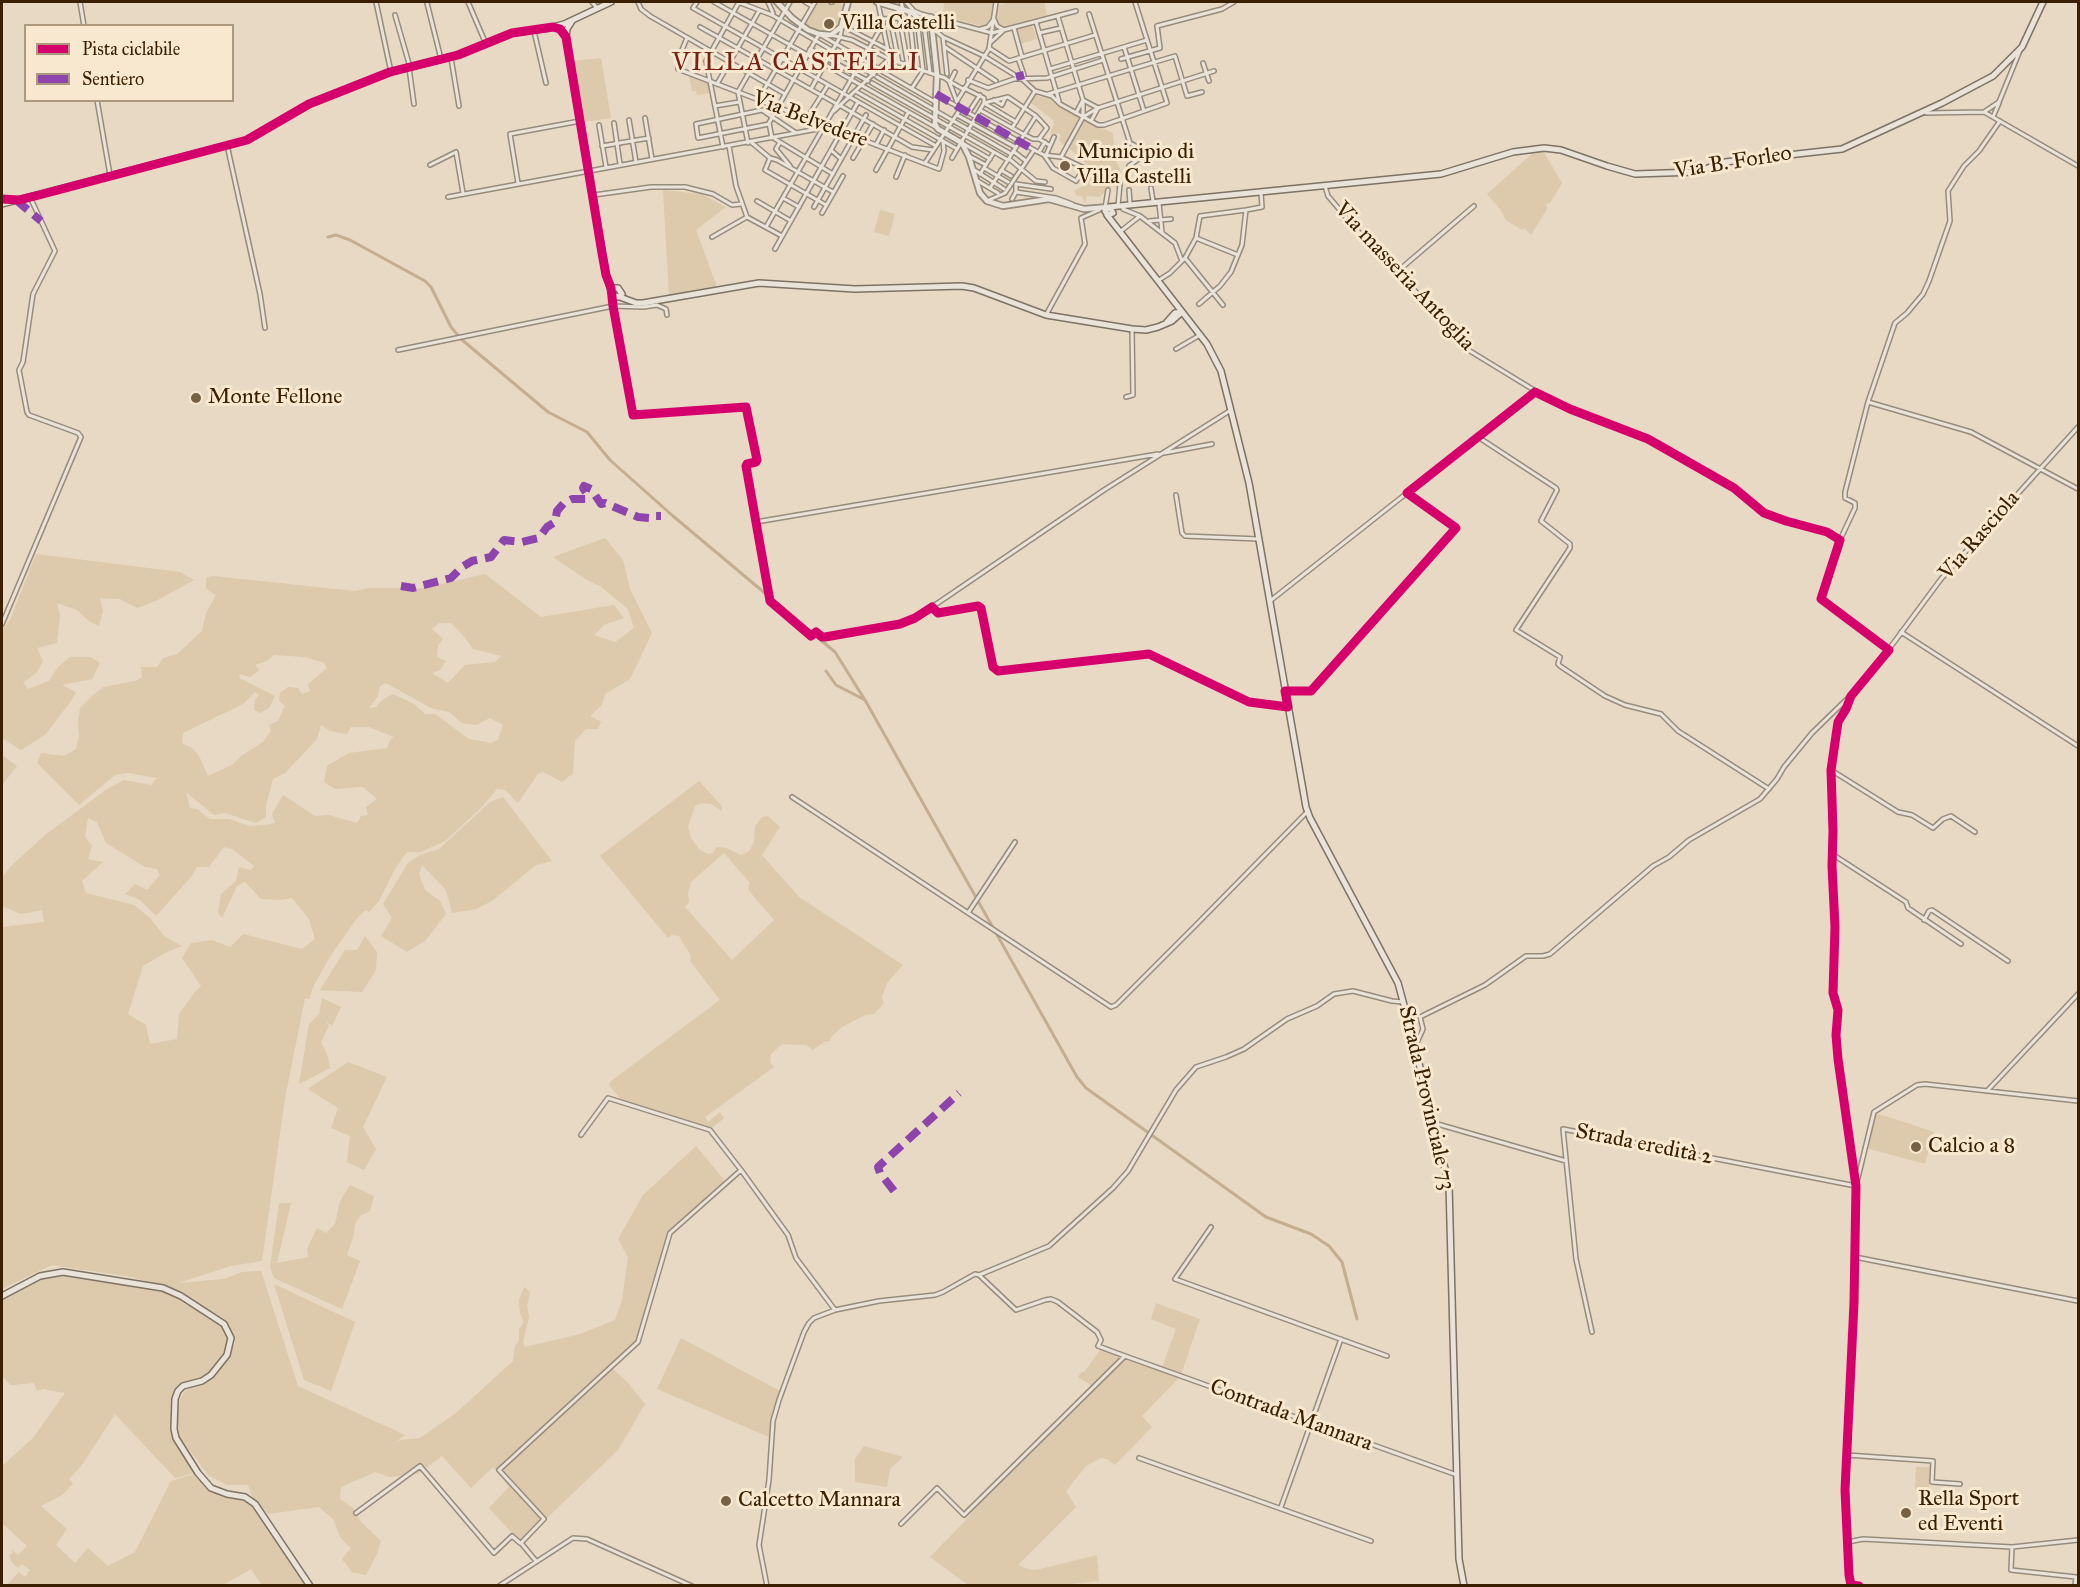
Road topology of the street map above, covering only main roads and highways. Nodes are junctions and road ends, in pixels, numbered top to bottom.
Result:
1 (611, 2) edge
2 (2043, 2) edge
3 (565, 31) junction
4 (2, 204) edge
5 (1114, 223) joint
6 (1172, 299) junction
7 (1182, 312) junction
8 (1170, 320) junction
9 (1191, 324) junction
10 (2, 1296) edge
11 (310, 1586) edge
12 (1464, 1586) edge

1 - 3 main road
2 - 5 main road, Via B. Forleo
3 - 4 main road
3 - 8 main road
5 - 6 main road, Strada Provinciale 73
6 - 7 main road, Strada Provinciale 73
6 - 8 main road
7 - 8 main road
7 - 9 main road, Strada Provinciale 73
8 - 9 main road
9 - 12 main road, Strada Provinciale 73
10 - 11 main road

